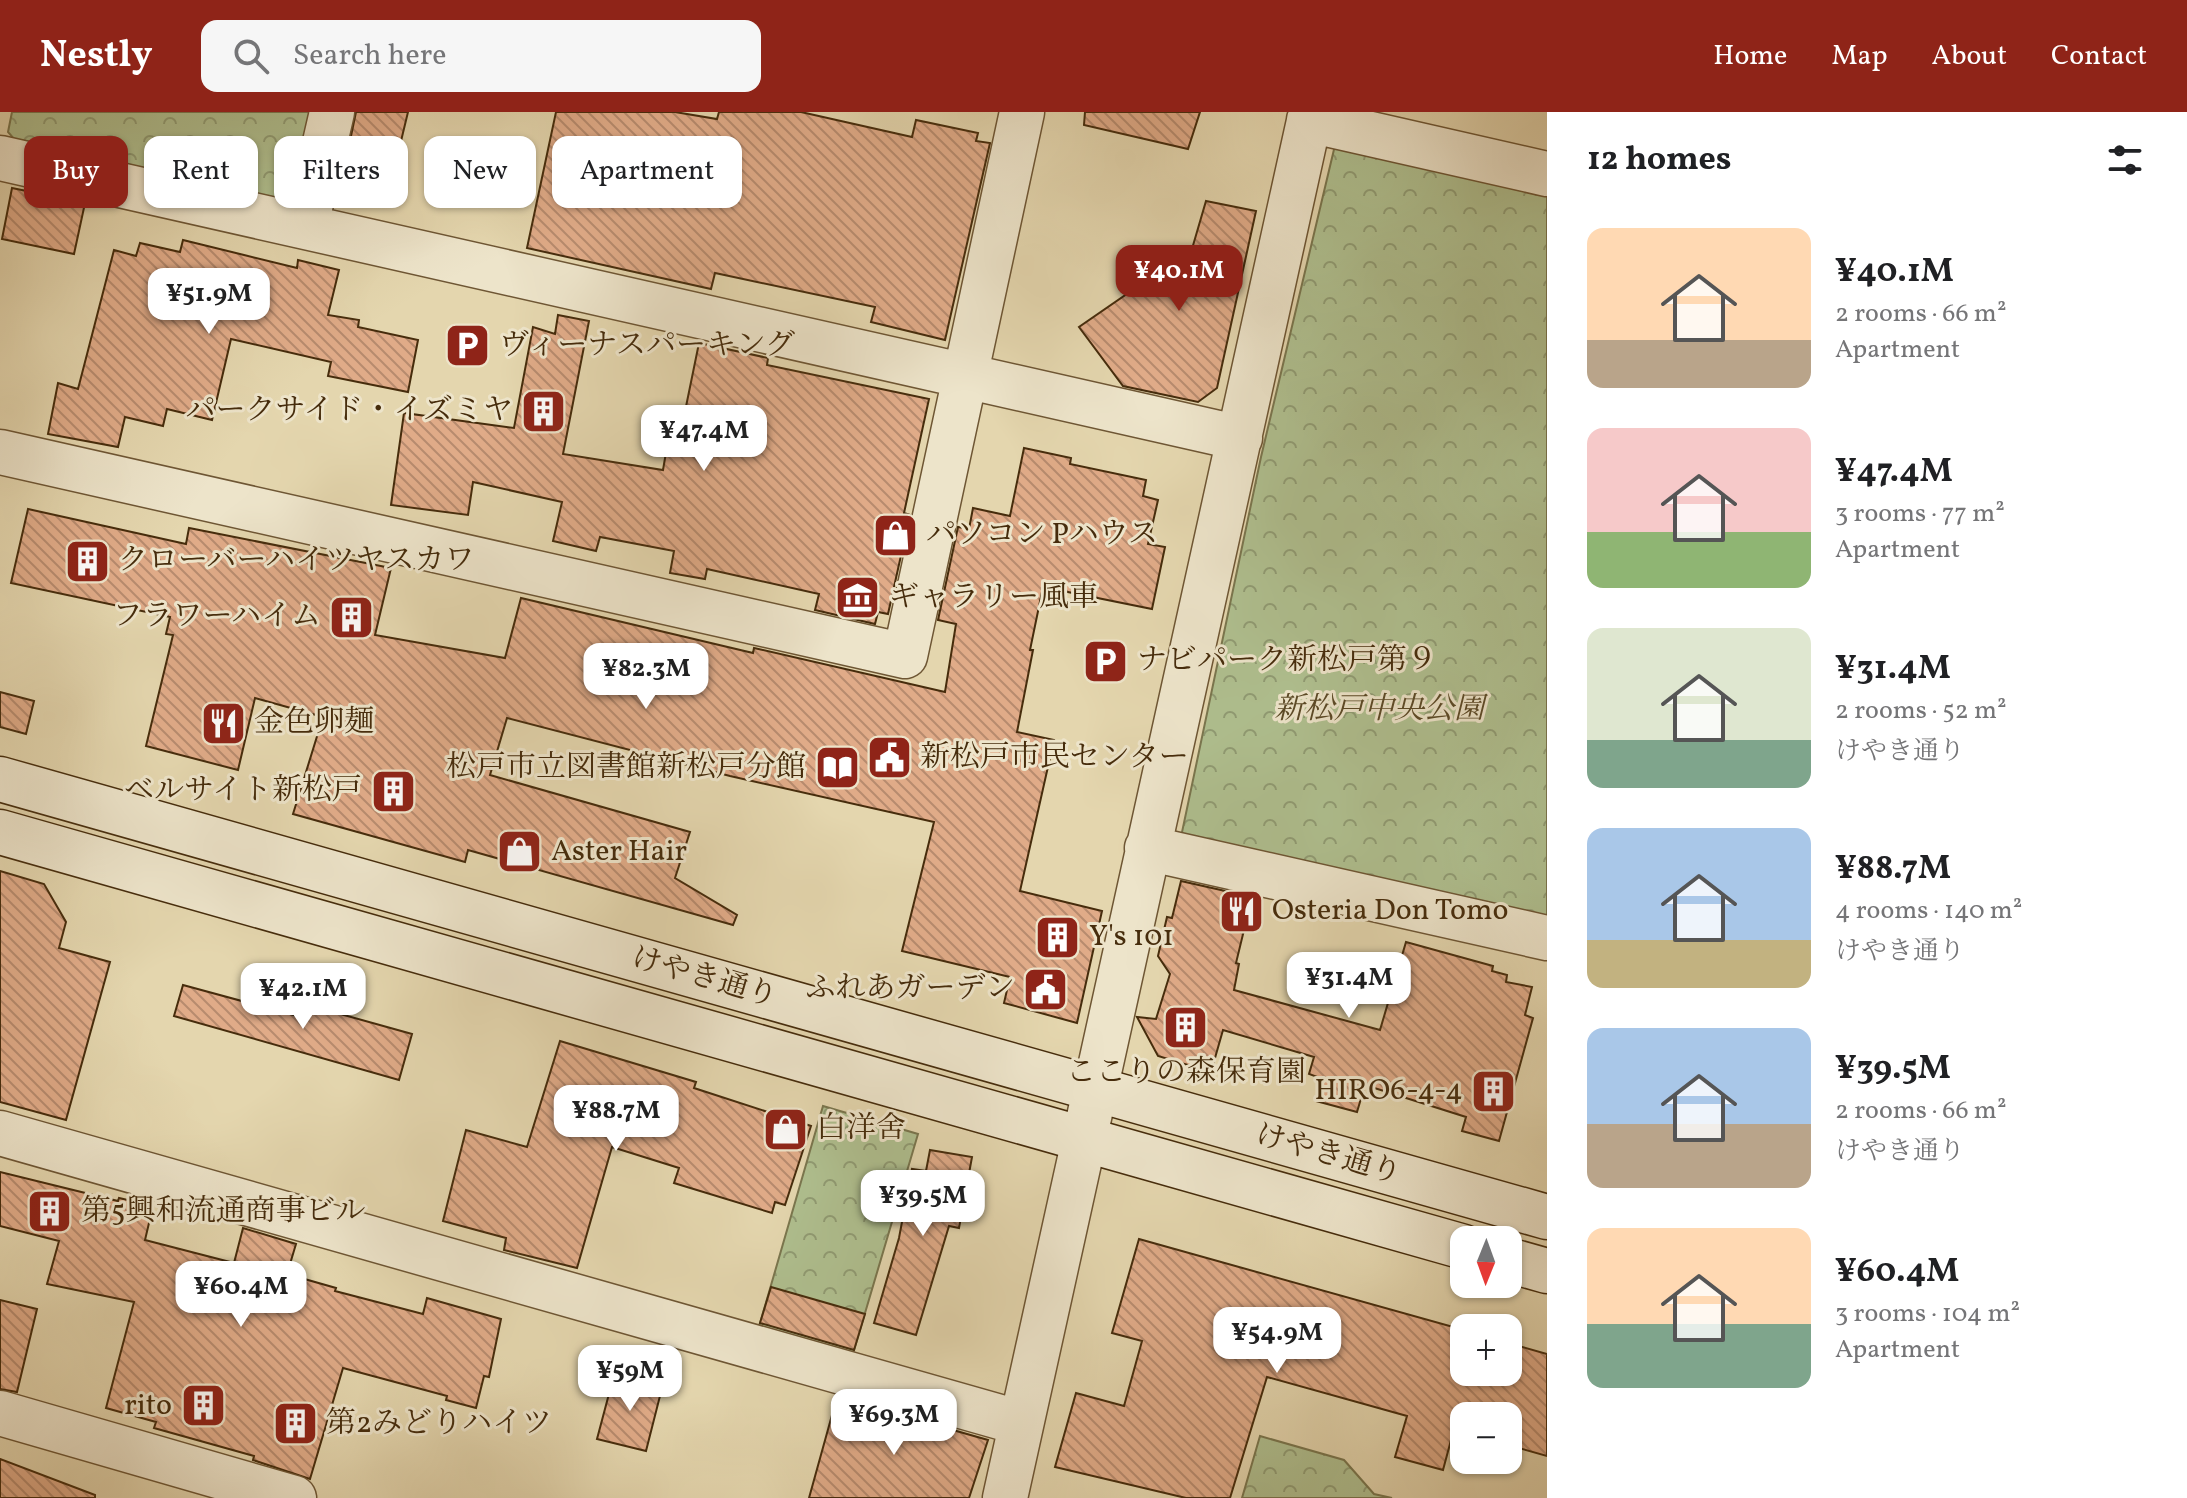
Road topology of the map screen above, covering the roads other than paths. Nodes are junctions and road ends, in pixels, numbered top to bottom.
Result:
1 (332, 112) edge
2 (1022, 112) edge
3 (1310, 116) edge
4 (0, 158) edge
5 (1547, 174) edge
6 (306, 225) junction
7 (966, 378) junction
8 (1240, 438) junction
9 (0, 452) edge
10 (0, 779) edge
11 (0, 832) edge
12 (1147, 848) junction
13 (1547, 938) edge
14 (1094, 1089) junction
15 (0, 1133) edge
16 (1084, 1139) junction
17 (1547, 1217) edge
18 (1450, 1243) edge
19 (1522, 1264) edge
20 (1547, 1271) edge
21 (0, 1413) edge
22 (1021, 1423) junction
23 (294, 1498) edge
24 (1005, 1498) edge

1 - 6 street
2 - 7 street
3 - 5 street
3 - 8 street
4 - 6 street
6 - 7 street
7 - 8 street
7 - 9 street
8 - 12 street
10 - 14 street, けやき通り
11 - 16 street, けやき通り
12 - 13 street
12 - 14 street
14 - 16 street
14 - 17 street, けやき通り
15 - 22 street
16 - 18 street, けやき通り
16 - 22 street
19 - 20 street
21 - 23 street
22 - 24 street

